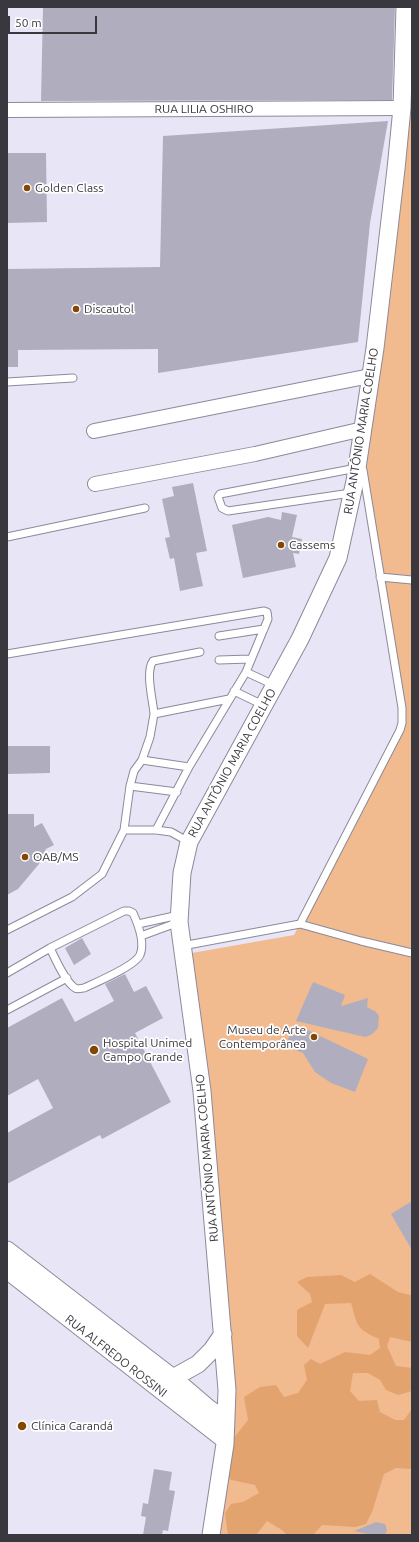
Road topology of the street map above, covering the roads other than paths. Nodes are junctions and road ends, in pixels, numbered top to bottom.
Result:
1 (406, 7) edge
2 (402, 108) junction
3 (7, 110) edge
4 (370, 376) junction
5 (73, 378) dead end
6 (7, 382) edge
7 (363, 429) junction
8 (94, 431) dead end
9 (360, 450) junction
10 (357, 468) junction
11 (95, 484) dead end
12 (352, 493) junction
13 (145, 508) dead end
14 (7, 537) edge
15 (380, 577) junction
16 (412, 580) edge
17 (264, 629) junction
18 (219, 636) dead end
19 (200, 652) dead end
20 (7, 654) edge
21 (250, 659) junction
22 (219, 660) dead end
23 (246, 672) junction
24 (274, 685) junction
25 (234, 691) junction
26 (229, 699) junction
27 (263, 705) junction
28 (154, 714) junction
29 (142, 760) junction
30 (189, 767) junction
31 (130, 786) junction
32 (177, 792) junction
33 (124, 830) junction
34 (156, 830) junction
35 (189, 842) junction
36 (179, 919) junction
37 (138, 924) junction
38 (300, 924) junction
39 (7, 930) edge
40 (142, 936) junction
41 (182, 946) junction
42 (50, 948) junction
43 (412, 953) edge
44 (7, 973) edge
45 (67, 978) junction
46 (7, 1010) edge
47 (7, 1250) edge
48 (7, 1270) edge
49 (223, 1334) junction
50 (173, 1378) junction
51 (225, 1420) junction
52 (225, 1440) junction
53 (211, 1535) edge

1 - 2 street, RUA ANTÔNIO MARIA COELHO
2 - 3 street, RUA LILIA OSHIRO
2 - 4 street, RUA ANTÔNIO MARIA COELHO
4 - 7 street, RUA ANTÔNIO MARIA COELHO
4 - 8 street
5 - 6 lane
7 - 9 street, RUA ANTÔNIO MARIA COELHO
7 - 11 street
9 - 10 street, RUA ANTÔNIO MARIA COELHO
9 - 15 lane
10 - 12 street, RUA ANTÔNIO MARIA COELHO
10 - 12 lane
12 - 24 street, RUA ANTÔNIO MARIA COELHO
13 - 14 lane
15 - 16 lane
15 - 38 lane
17 - 18 lane
17 - 20 lane
17 - 21 lane
19 - 28 lane
21 - 22 lane
21 - 23 lane
23 - 24 lane
23 - 25 lane
24 - 27 street, RUA ANTÔNIO MARIA COELHO
25 - 26 lane
25 - 27 lane
26 - 28 lane
26 - 30 lane
27 - 35 street, RUA ANTÔNIO MARIA COELHO
28 - 29 lane
29 - 30 lane
29 - 31 lane
30 - 32 lane
31 - 32 lane
31 - 33 lane
32 - 34 lane
33 - 34 lane
33 - 39 lane
34 - 35 lane
35 - 36 street, RUA ANTÔNIO MARIA COELHO
36 - 37 lane
36 - 40 lane
36 - 41 street, RUA ANTÔNIO MARIA COELHO
37 - 40 lane
37 - 42 lane
38 - 41 lane
38 - 43 lane
40 - 45 lane
41 - 49 street, RUA ANTÔNIO MARIA COELHO
42 - 44 lane
42 - 45 lane
45 - 46 lane
47 - 50 street
48 - 52 street, RUA ALFREDO ROSSINI
49 - 50 street
49 - 51 street, RUA ANTÔNIO MARIA COELHO
50 - 51 street
51 - 52 street, RUA ANTÔNIO MARIA COELHO
52 - 53 street, RUA ANTÔNIO MARIA COELHO

